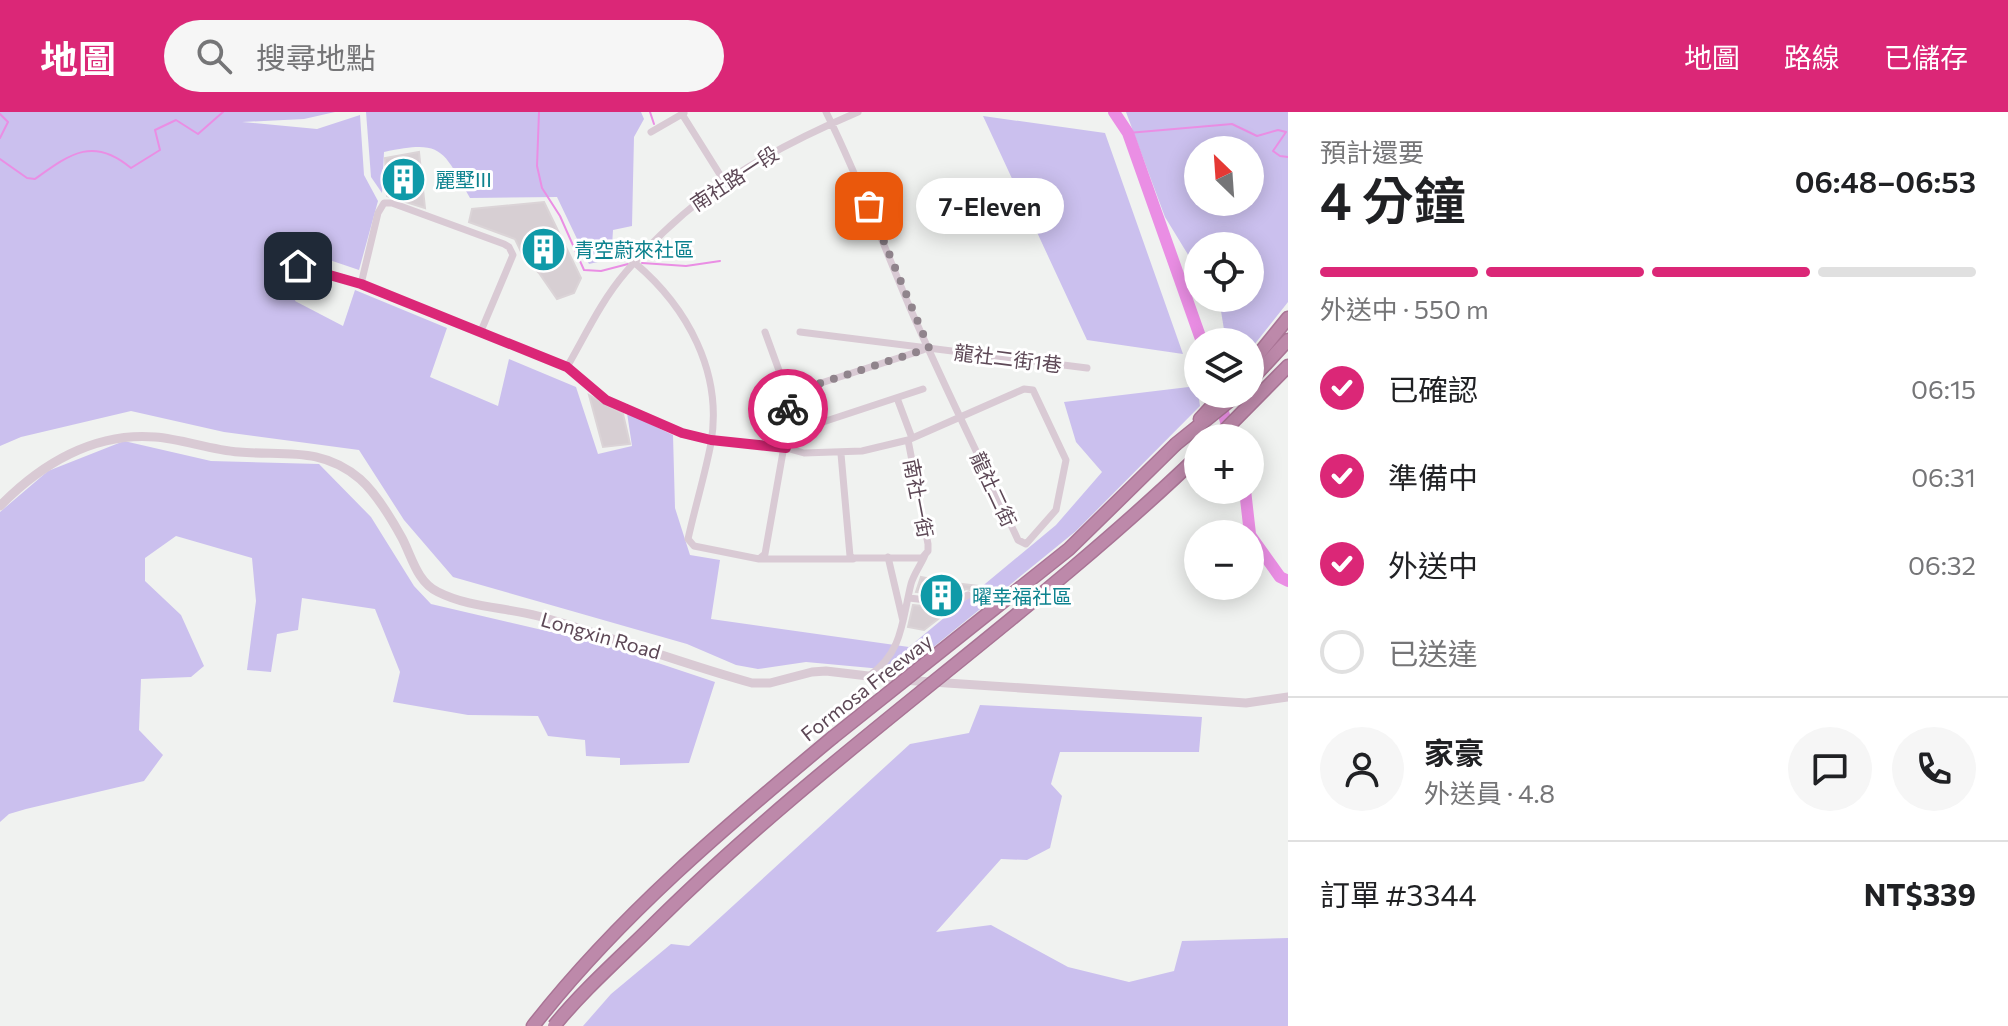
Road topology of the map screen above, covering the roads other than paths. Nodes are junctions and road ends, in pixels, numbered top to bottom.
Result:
1 (826, 112) edge
2 (858, 112) edge
3 (684, 113) edge
4 (832, 123) junction
5 (651, 132) dead end
6 (724, 181) junction
7 (635, 263) junction
8 (298, 266) dead end
9 (361, 284) junction
10 (1288, 318) edge
11 (481, 331) junction
12 (765, 332) dead end
13 (800, 332) dead end
14 (1278, 346) edge
15 (929, 348) junction
16 (1264, 364) edge
17 (1288, 366) edge
18 (567, 367) junction
19 (1087, 368) dead end
20 (785, 387) junction
21 (923, 389) dead end
22 (897, 398) junction
23 (1210, 408) edge
24 (1221, 408) edge
25 (961, 418) junction
26 (823, 422) dead end
27 (1231, 424) edge
28 (910, 439) junction
29 (711, 440) junction
30 (1176, 444) junction
31 (786, 448) junction
32 (841, 454) junction
33 (1184, 470) edge
34 (0, 506) edge
35 (925, 555) junction
36 (888, 557) junction
37 (853, 558) junction
38 (759, 559) junction
39 (968, 595) dead end
40 (909, 598) junction
41 (904, 628) junction
42 (870, 675) junction
43 (1288, 697) edge
44 (533, 1026) edge
45 (554, 1026) edge

1 - 4 street, 龍社二街
2 - 4 street, 南社路一段
3 - 5 street
3 - 6 street
4 - 6 street, 南社路一段
4 - 15 street, 龍社二街
6 - 7 street, 南社路一段
7 - 18 street, 南社路一段
7 - 29 street
8 - 9 street
9 - 11 street
9 - 11 street
10 - 14 highway
11 - 18 street
12 - 20 street
13 - 15 street, 龍社二街1巷
14 - 16 highway
15 - 19 street, 龍社二街1巷
15 - 20 street
15 - 25 street, 龍社二街
17 - 27 highway
18 - 29 street
20 - 31 street
21 - 22 street
22 - 26 street
22 - 28 street, 南社一街
23 - 30 highway
24 - 30 highway, Formosa Freeway
25 - 25 street, 龍社二街
25 - 28 street
28 - 32 street
28 - 35 street, 南社一街
29 - 31 street
29 - 38 street, 南社一街
30 - 44 highway, Formosa Freeway, bridge
31 - 32 street
31 - 38 street
32 - 37 street
33 - 45 highway, Formosa Freeway, bridge
34 - 42 street, Longxin Road
35 - 36 street, 南社一街
35 - 40 street, 南社一街
36 - 37 street, 南社一街
36 - 41 street
37 - 38 street, 南社一街
39 - 40 street
40 - 41 street, 南社一街
41 - 42 street
42 - 43 street, Longxin Road

